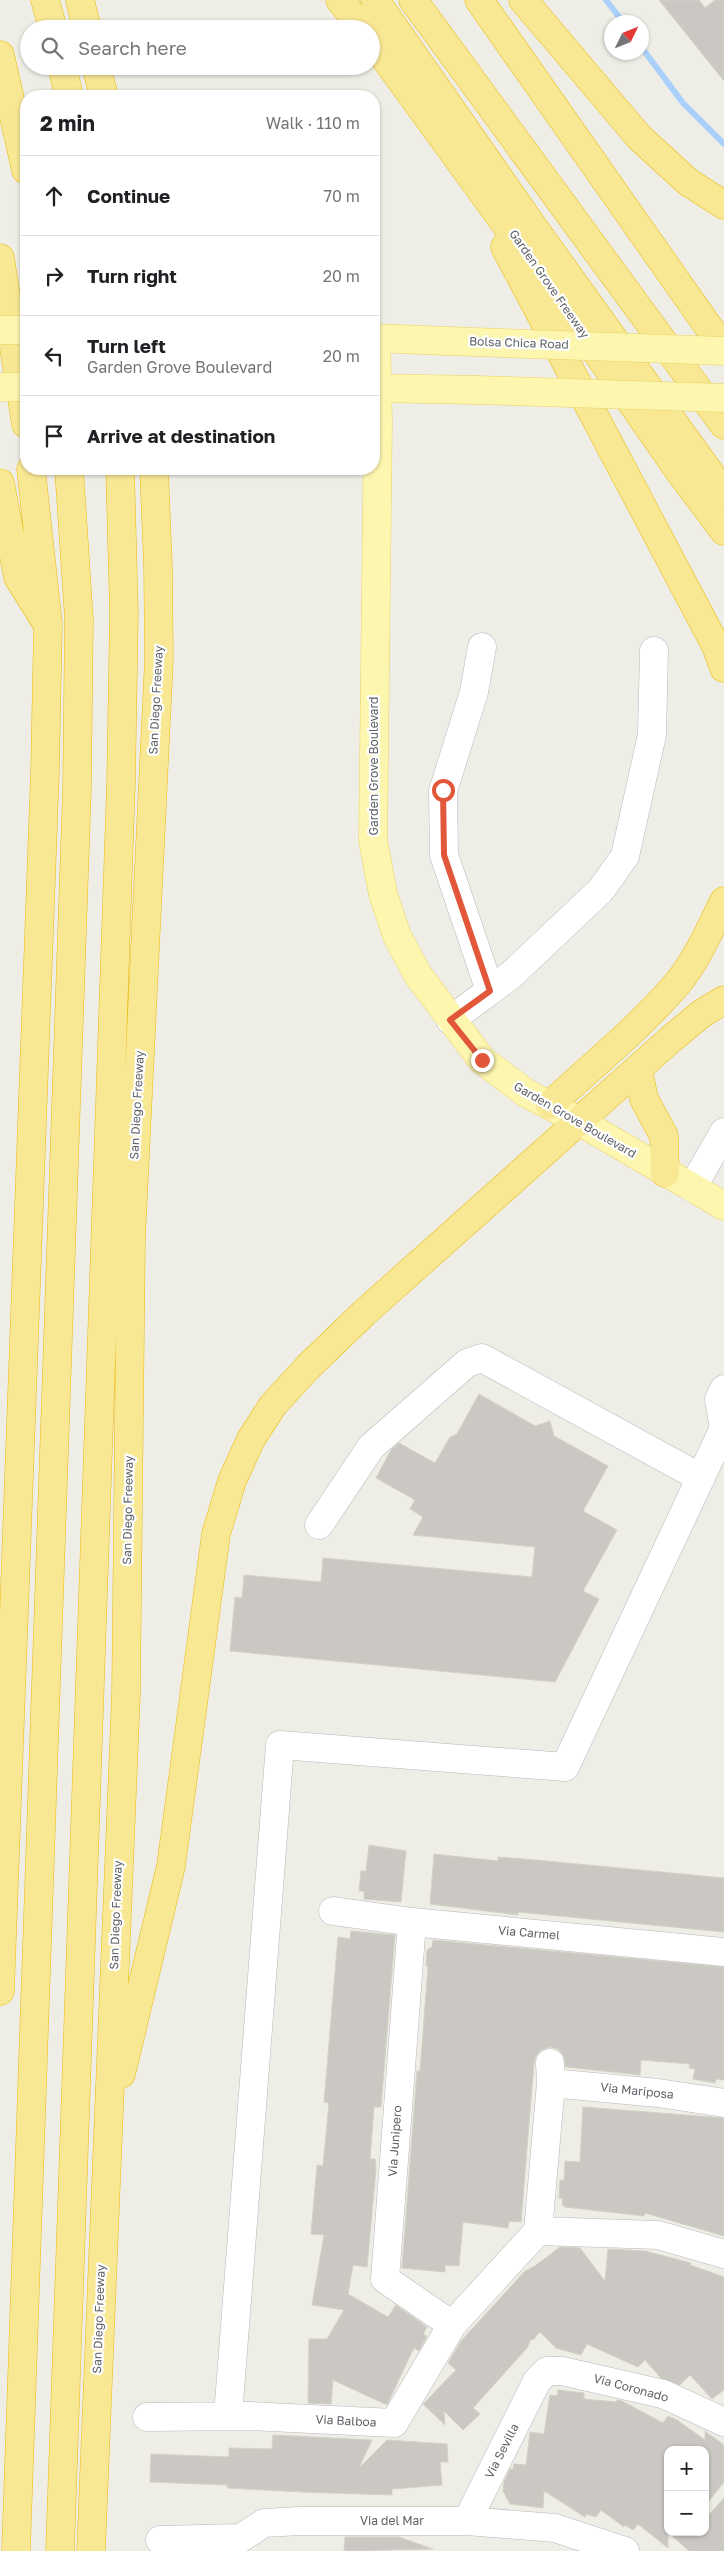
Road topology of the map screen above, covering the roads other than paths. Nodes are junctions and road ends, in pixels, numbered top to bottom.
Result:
1 (45, 0) edge
2 (80, 0) edge
3 (340, 0) edge
4 (375, 0) edge
5 (414, 0) edge
6 (479, 0) edge
7 (523, 0) edge
8 (51, 20) edge
9 (85, 20) edge
10 (356, 20) edge
11 (380, 51) edge
12 (0, 55) edge
13 (64, 75) edge
14 (98, 75) edge
15 (68, 90) edge
16 (102, 90) edge
17 (20, 143) edge
18 (457, 157) junction
19 (724, 205) edge
20 (0, 258) edge
21 (0, 330) edge
22 (20, 330) edge
23 (380, 338) edge
24 (724, 350) edge
25 (0, 386) edge
26 (20, 386) edge
27 (20, 387) edge
28 (380, 388) edge
29 (724, 398) edge
30 (724, 425) edge
31 (32, 475) edge
32 (70, 475) edge
33 (120, 475) edge
34 (154, 475) edge
35 (375, 475) edge
36 (0, 483) edge
37 (724, 493) edge
38 (724, 531) edge
39 (48, 624) junction
40 (482, 647) dead end
41 (654, 651) dead end
42 (724, 668) edge
43 (724, 901) edge
44 (490, 991) junction
45 (724, 1000) edge
46 (450, 1020) junction
47 (638, 1069) junction
48 (550, 1105) junction
49 (577, 1120) junction
50 (724, 1132) edge
51 (665, 1173) junction
52 (692, 1188) junction
53 (724, 1206) edge
54 (724, 1389) edge
55 (724, 1428) edge
56 (701, 1478) junction
57 (319, 1525) dead end
58 (333, 1911) dead end
59 (412, 1922) junction
60 (724, 1952) edge
61 (0, 1991) edge
62 (724, 2102) edge
63 (106, 2136) junction
64 (538, 2231) junction
65 (724, 2254) edge
66 (452, 2325) junction
67 (537, 2381) joint
68 (229, 2403) dead end
69 (147, 2417) dead end
70 (724, 2422) edge
71 (466, 2521) junction
72 (160, 2540) dead end
73 (16, 2551) edge
74 (60, 2551) edge
75 (91, 2551) edge
76 (625, 2551) edge

1 - 8 highway
2 - 9 highway
3 - 10 highway
4 - 37 highway
5 - 30 highway
6 - 24 highway
7 - 19 highway
11 - 18 highway, Garden Grove Freeway
12 - 17 highway
13 - 15 highway
14 - 16 highway
18 - 38 highway, Garden Grove Freeway
18 - 42 highway
20 - 26 highway
21 - 22 main road, bridge
23 - 24 main road, Bolsa Chica Road, bridge
25 - 27 main road, bridge
28 - 29 main road, bridge
31 - 39 highway
32 - 73 highway
33 - 74 highway
34 - 63 highway, San Diego Freeway
35 - 46 main road, Garden Grove Boulevard
36 - 39 highway
39 - 61 highway
40 - 44 street
41 - 44 street
43 - 48 highway
44 - 46 street
45 - 47 highway
46 - 48 main road, Garden Grove Boulevard
47 - 49 highway
47 - 51 highway
48 - 49 main road, Garden Grove Boulevard
49 - 51 main road, Garden Grove Boulevard
49 - 63 highway
50 - 52 street
51 - 52 main road, Garden Grove Boulevard
52 - 53 main road, Garden Grove Boulevard
54 - 55 street
55 - 56 street
56 - 57 street
56 - 68 street
58 - 59 street, Via Carmel
59 - 60 street, Via Carmel
59 - 66 street, Via Junipero
62 - 64 street, Via Mariposa
63 - 75 highway, San Diego Freeway
64 - 65 street
64 - 66 street, Via Balboa
66 - 69 street, Via Balboa
67 - 70 street, Via Coronado
67 - 71 street, Via Sevilla
71 - 72 street, Via del Mar
71 - 76 street, Via del Mar

